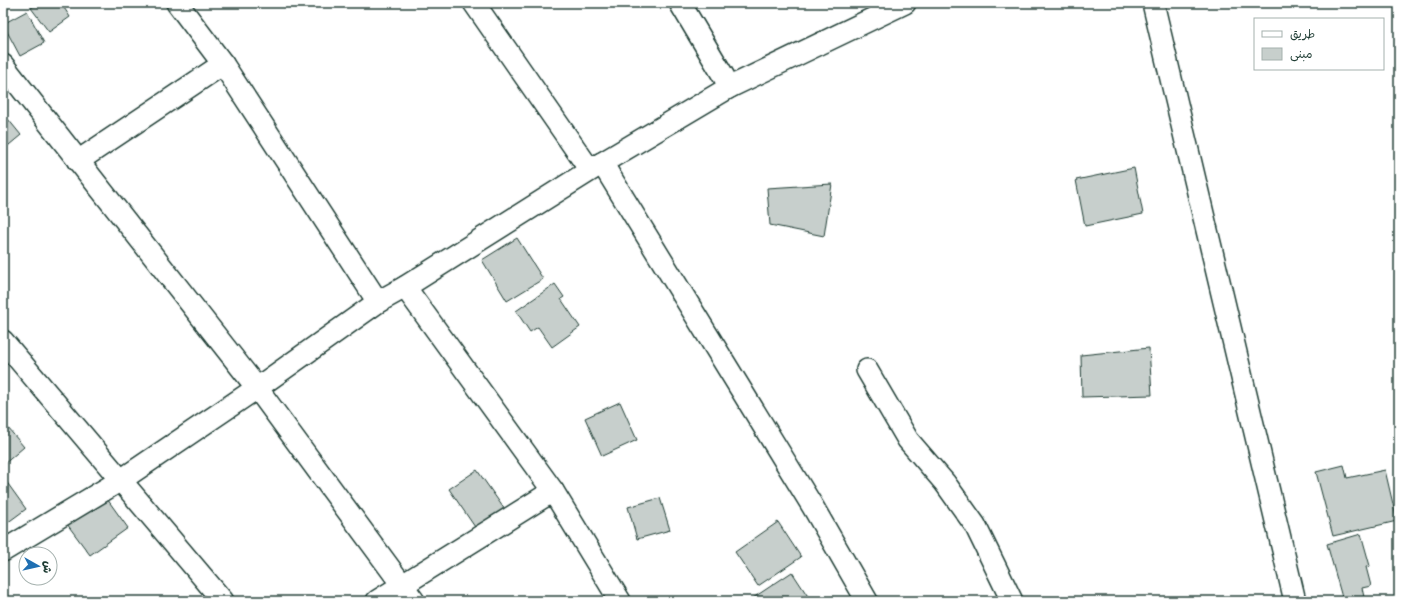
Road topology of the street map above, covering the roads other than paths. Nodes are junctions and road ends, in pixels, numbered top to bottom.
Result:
1 (177, 3) edge
2 (474, 3) edge
3 (680, 3) edge
4 (905, 3) edge
5 (1153, 3) edge
6 (223, 64) junction
7 (3, 65) edge
8 (730, 87) junction
9 (78, 160) junction
10 (596, 167) junction
11 (405, 287) junction
12 (378, 302) junction
13 (3, 340) edge
14 (867, 370) dead end
15 (257, 388) junction
16 (121, 480) junction
17 (553, 491) junction
18 (3, 551) edge
19 (409, 593) edge
20 (223, 601) edge
21 (377, 601) edge
22 (620, 601) edge
23 (867, 601) edge
24 (1012, 601) edge
25 (1295, 601) edge

1 - 6 street
2 - 10 street
3 - 8 street
4 - 8 street
5 - 25 street
6 - 9 street
6 - 12 street
7 - 9 street
8 - 10 street
9 - 15 street
10 - 11 street
10 - 23 street
11 - 12 street
11 - 17 street
12 - 15 street
13 - 16 street
14 - 24 street
15 - 16 street
15 - 19 street
16 - 18 street
16 - 20 street
17 - 19 street
17 - 22 street
19 - 21 street

